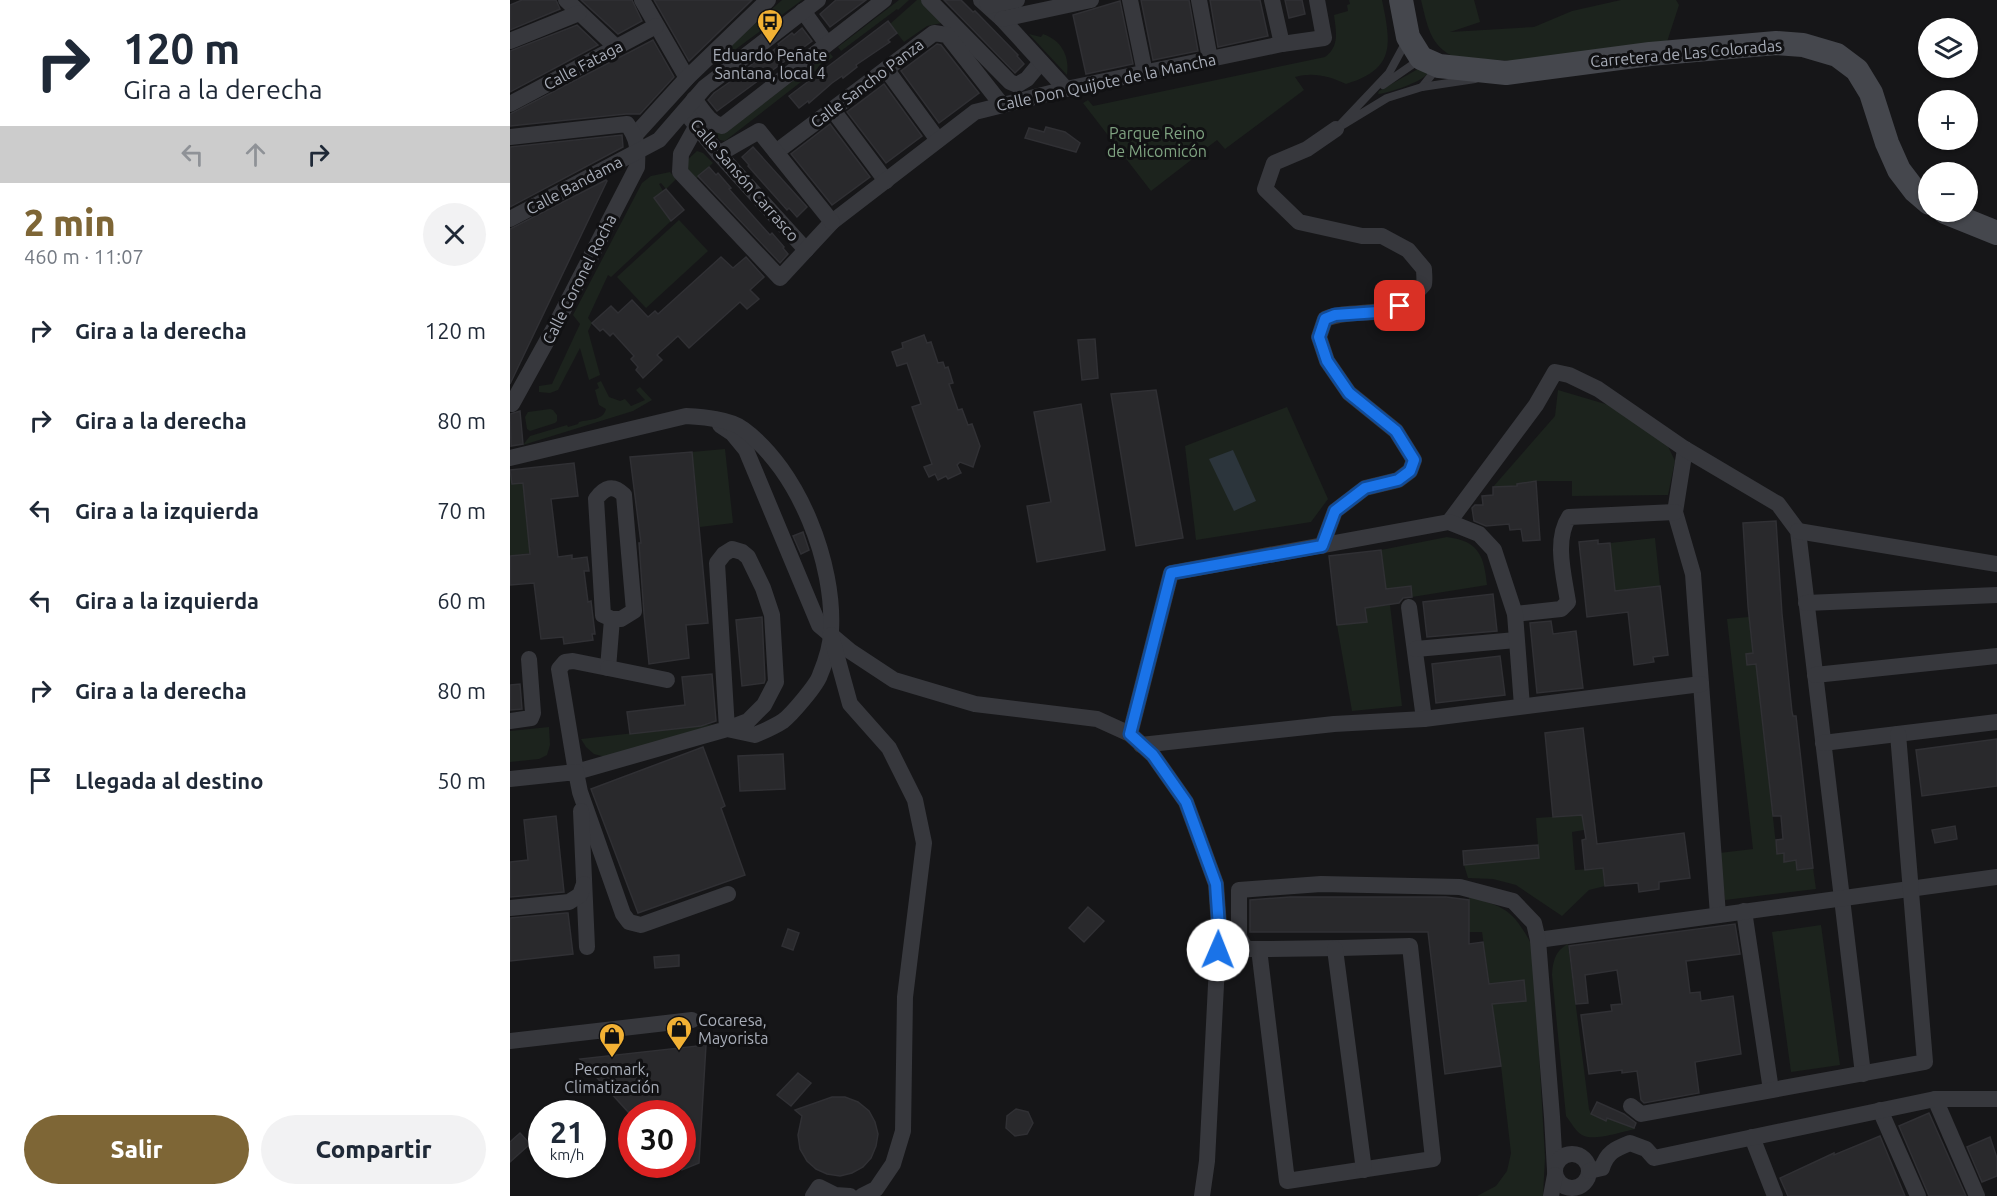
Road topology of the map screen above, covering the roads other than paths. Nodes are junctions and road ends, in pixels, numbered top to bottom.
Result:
1 (566, 0) edge
2 (642, 0) edge
3 (768, 0) edge
4 (818, 0) edge
5 (884, 0) edge
6 (929, 0) edge
7 (1017, 0) edge
8 (1091, 0) edge
9 (1130, 0) edge
10 (1199, 0) edge
11 (1272, 0) edge
12 (1317, 0) edge
13 (1401, 0) edge
14 (985, 2) edge
15 (803, 11) junction
16 (579, 13) junction
17 (1002, 20) junction
18 (656, 26) junction
19 (1408, 37) junction
20 (510, 40) edge
21 (828, 44) junction
22 (1282, 44) junction
23 (617, 48) junction
24 (1210, 59) junction
25 (1041, 62) junction
26 (1430, 62) junction
27 (886, 69) junction
28 (1145, 73) junction
29 (1506, 73) junction
30 (687, 78) junction
31 (1422, 87) junction
32 (1066, 89) junction
33 (1367, 95) junction
34 (510, 104) edge
35 (689, 104) junction
36 (1002, 105) junction
37 (832, 109) junction
38 (696, 127) junction
39 (1336, 129) junction
40 (510, 137) edge
41 (938, 140) junction
42 (636, 143) junction
43 (776, 152) junction
44 (719, 154) junction
45 (886, 181) junction
46 (1918, 193) edge
47 (510, 219) edge
48 (832, 222) junction
49 (1970, 222) edge
50 (1997, 233) edge
51 (806, 250) junction
52 (511, 403) edge
53 (709, 418) junction
54 (1685, 449) junction
55 (510, 458) edge
56 (1674, 512) junction
57 (1449, 522) junction
58 (1798, 531) junction
59 (1322, 546) junction
60 (1997, 564) edge
61 (1997, 570) edge
62 (1997, 595) edge
63 (1806, 603) junction
64 (1409, 607) dead end
65 (1515, 614) junction
66 (612, 619) junction
67 (831, 634) junction
68 (1516, 640) junction
69 (1416, 649) junction
70 (1997, 656) edge
71 (529, 658) dead end
72 (608, 668) junction
73 (1815, 675) junction
74 (666, 680) dead end
75 (1701, 684) junction
76 (1522, 706) junction
77 (1424, 719) junction
78 (510, 721) edge
79 (1997, 722) edge
80 (727, 729) junction
81 (1898, 734) junction
82 (1136, 739) junction
83 (1823, 743) junction
84 (576, 772) junction
85 (510, 779) edge
86 (580, 792) junction
87 (1997, 877) edge
88 (584, 884) junction
89 (1911, 889) junction
90 (728, 894) dead end
91 (1842, 898) junction
92 (510, 908) edge
93 (1744, 911) junction
94 (1718, 915) junction
95 (1538, 940) junction
96 (587, 947) dead end
97 (1259, 949) junction
98 (1335, 949) junction
99 (692, 1020) dead end
100 (510, 1041) edge
101 (1863, 1074) junction
102 (1772, 1090) junction
103 (1935, 1099) junction
104 (1997, 1099) edge
105 (1631, 1106) dead end
106 (1880, 1110) junction
107 (1552, 1117) junction
108 (1752, 1137) junction
109 (1573, 1154) junction
110 (1364, 1170) junction
111 (1589, 1171) junction
112 (1555, 1172) junction
113 (1204, 1192) edge
114 (1574, 1192) edge
115 (813, 1196) edge
116 (850, 1196) edge
117 (862, 1196) edge
118 (1551, 1196) edge
119 (1775, 1196) edge
120 (1918, 1196) edge
121 (1977, 1196) edge

1 - 16 street
2 - 18 street
3 - 30 street, Calle Coronel Rocha
4 - 15 street
5 - 21 street
6 - 25 street
7 - 14 street
8 - 17 street
9 - 28 street
10 - 24 street
11 - 22 street
12 - 22 street, Calle Don Quijote de la Mancha
13 - 19 street
14 - 17 street
15 - 21 street
15 - 35 street
16 - 20 street
16 - 23 street
17 - 25 street
18 - 23 street, Calle Fataga
18 - 30 street
19 - 26 street
19 - 33 lane
21 - 35 street
22 - 24 street, Calle Don Quijote de la Mancha
23 - 34 street, Calle Fataga
24 - 28 street, Calle Don Quijote de la Mancha
25 - 32 street
26 - 29 street, Carretera de Las Coloradas
26 - 31 lane
26 - 33 lane
27 - 36 street, Calle Sancho Panza
27 - 37 street, Calle Sancho Panza
27 - 41 street
28 - 32 street, Calle Don Quijote de la Mancha
29 - 31 lane
29 - 46 street, Carretera de Las Coloradas
30 - 42 street, Calle Coronel Rocha
31 - 39 lane
32 - 36 street, Calle Don Quijote de la Mancha
33 - 39 lane
35 - 38 street, Calle Sansón Carrasco
35 - 42 street
36 - 41 street, Calle Don Quijote de la Mancha
37 - 43 street, Calle Sancho Panza
37 - 45 street
38 - 44 street, Calle Sansón Carrasco
38 - 51 street, Calle Don Quijote de la Mancha
39 - 59 street
40 - 42 street
41 - 45 street, Calle Don Quijote de la Mancha
42 - 47 street, Calle Bandama
42 - 52 street, Calle Coronel Rocha
43 - 44 street
43 - 48 street
44 - 51 street, Calle Sansón Carrasco
45 - 48 street, Calle Don Quijote de la Mancha
48 - 51 street, Calle Don Quijote de la Mancha
49 - 50 street
53 - 55 street
53 - 67 street
53 - 67 street
54 - 56 street
54 - 57 street
54 - 58 street
56 - 65 street
56 - 75 street
57 - 59 street
57 - 65 street
58 - 60 street
58 - 63 street
59 - 82 street
60 - 61 street
62 - 63 street
63 - 73 street
64 - 69 street
65 - 68 street
66 - 66 street
66 - 72 street
67 - 80 street
67 - 82 street
67 - 117 street
68 - 69 street
68 - 76 street
69 - 77 street
70 - 73 street
71 - 78 street
72 - 74 street
72 - 84 street
73 - 83 street
75 - 76 street
75 - 94 street
76 - 77 street
77 - 82 street
79 - 81 street
80 - 80 street
80 - 84 street
81 - 83 street
81 - 89 street
82 - 113 street
83 - 91 street
84 - 85 street
84 - 86 street
86 - 88 street
86 - 90 street
87 - 89 street
88 - 92 street
88 - 96 street
89 - 91 street
89 - 101 street
91 - 93 street
91 - 101 street
93 - 94 street
93 - 102 street
94 - 95 street
95 - 97 street
95 - 107 street
97 - 98 street
97 - 110 street
98 - 110 street
98 - 110 street
99 - 100 street
101 - 102 street
102 - 105 street
103 - 104 street
103 - 106 street
103 - 121 street
106 - 108 street
106 - 120 street
107 - 109 street
107 - 112 street
108 - 111 street
108 - 119 street
109 - 111 street
109 - 112 street
111 - 114 street
112 - 114 street
112 - 118 street
115 - 116 street

